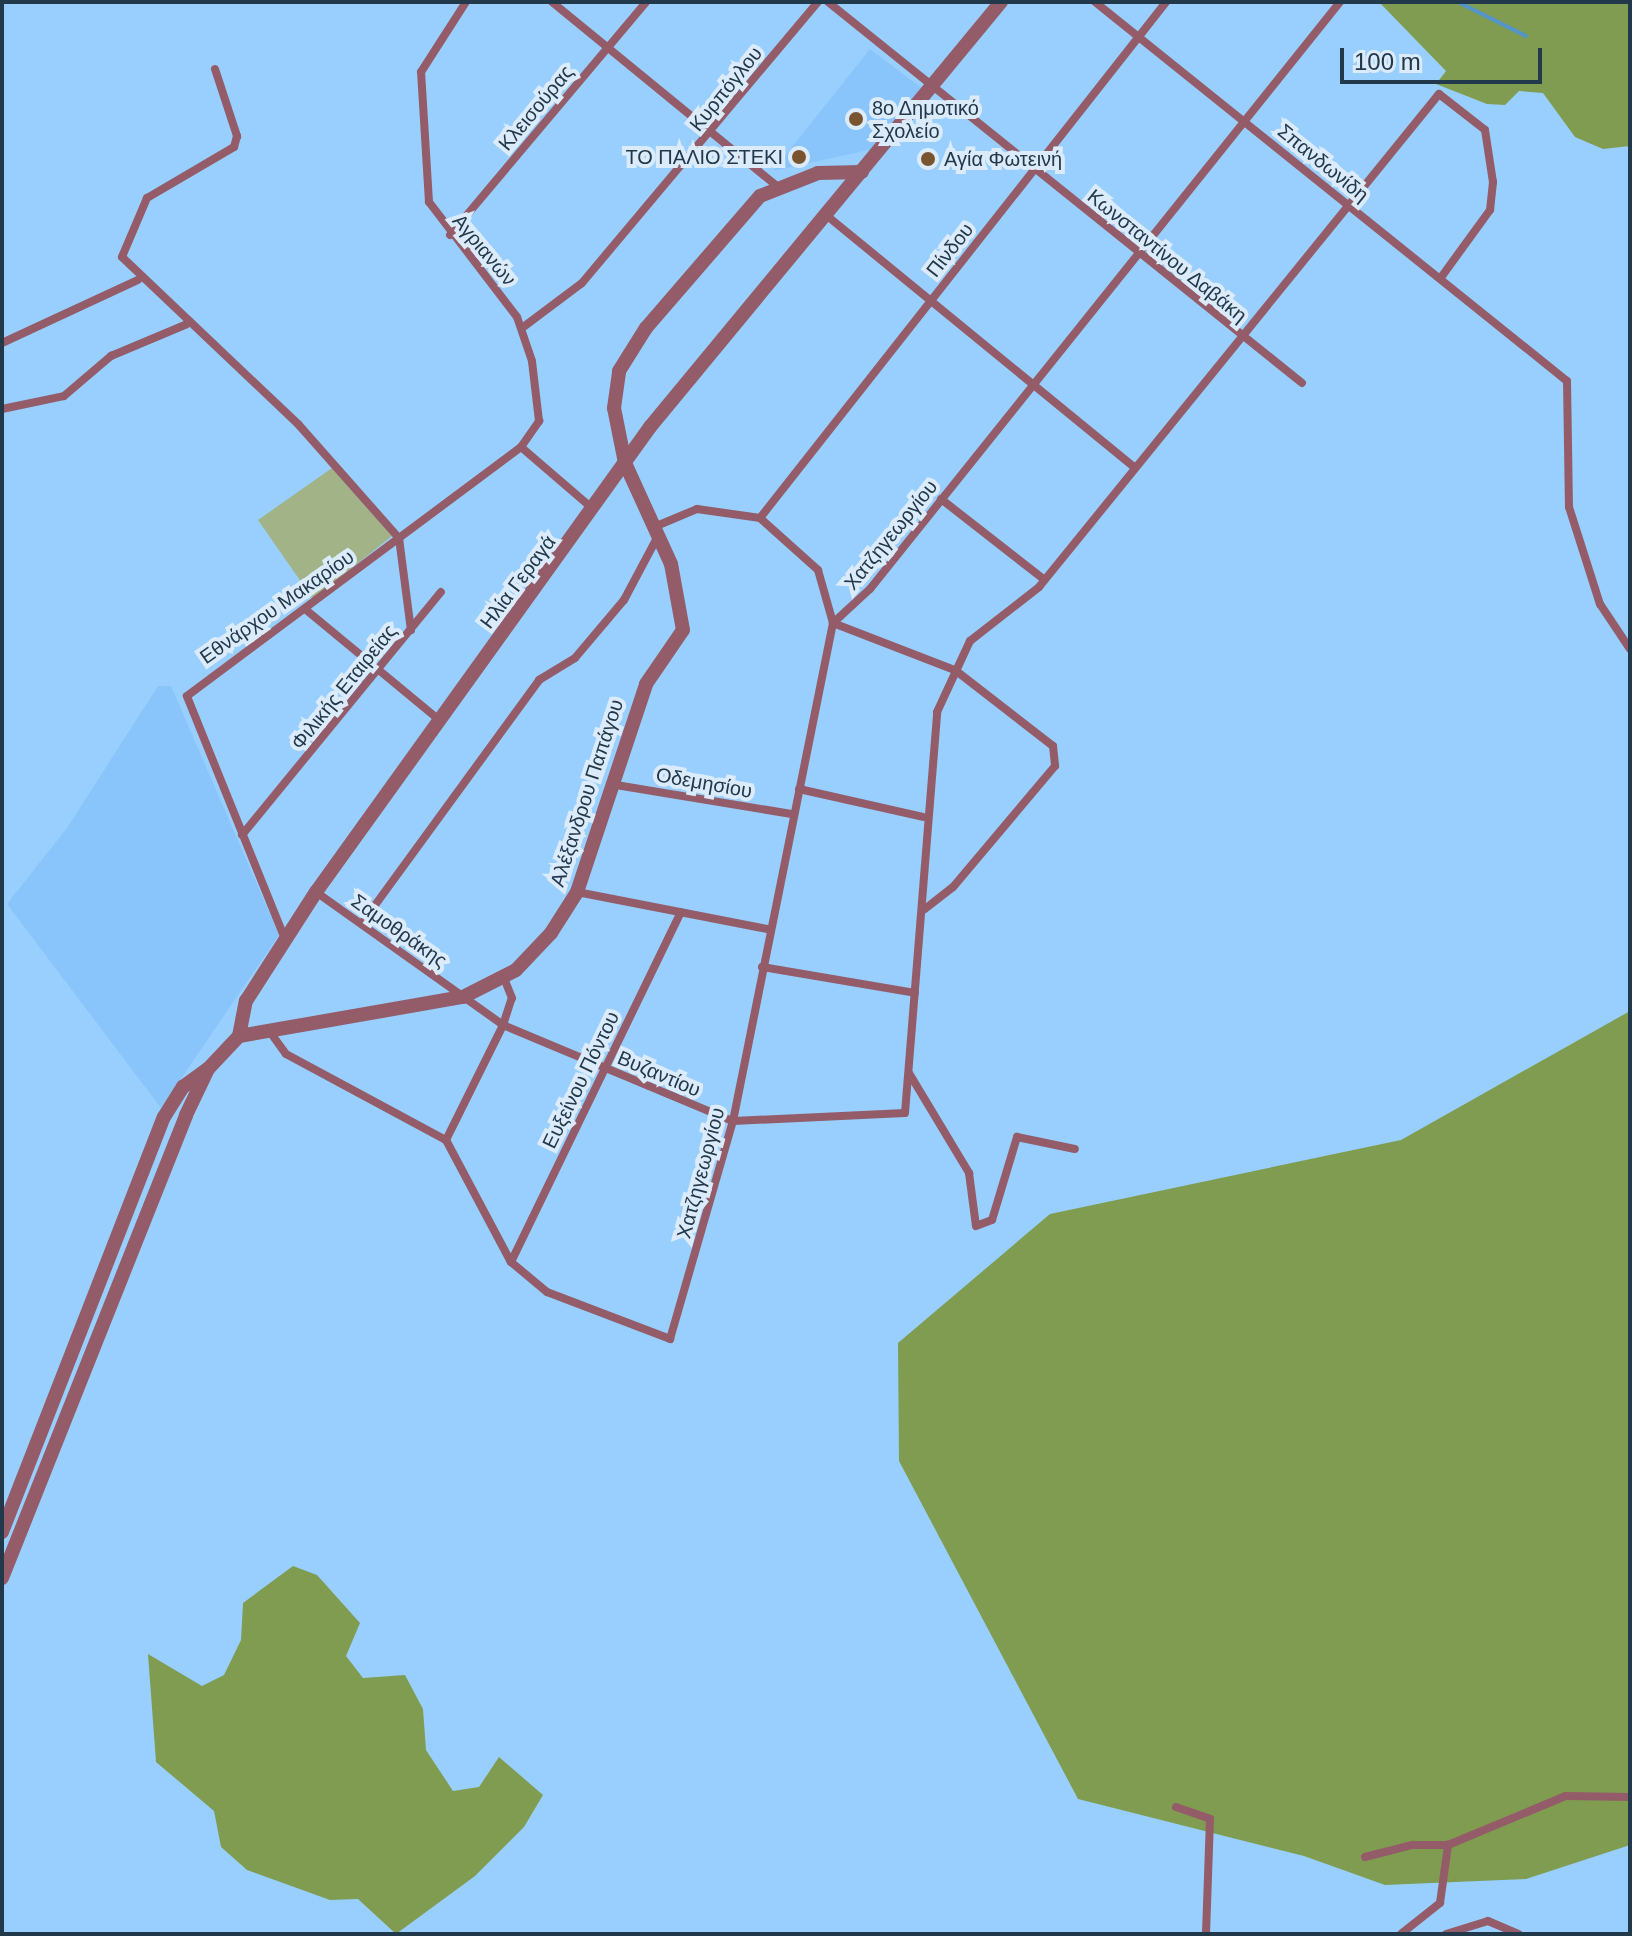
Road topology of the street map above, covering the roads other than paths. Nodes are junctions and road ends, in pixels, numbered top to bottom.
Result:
1 (466, 2) edge
2 (552, 2) edge
3 (646, 2) edge
4 (818, 2) edge
5 (828, 2) edge
6 (1001, 2) edge
7 (1095, 2) edge
8 (1166, 2) edge
9 (1340, 2) edge
10 (1139, 38) junction
11 (610, 48) junction
12 (215, 69) dead end
13 (933, 87) junction
14 (1245, 120) junction
15 (714, 129) junction
16 (1034, 170) junction
17 (862, 172) junction
18 (778, 187) junction
19 (1347, 203) junction
20 (826, 215) junction
21 (450, 235) junction
22 (1138, 253) junction
23 (1442, 276) junction
24 (138, 280) junction
25 (930, 302) junction
26 (187, 324) junction
27 (522, 328) junction
28 (1243, 337) junction
29 (2, 343) edge
30 (1302, 383) dead end
31 (1032, 386) junction
32 (2, 409) edge
33 (521, 447) junction
34 (625, 463) junction
35 (1135, 468) junction
36 (941, 499) junction
37 (594, 510) junction
38 (760, 518) junction
39 (656, 532) junction
40 (399, 538) junction
41 (1041, 577) junction
42 (441, 592) dead end
43 (305, 609) junction
44 (833, 623) junction
45 (411, 630) junction
46 (1630, 649) edge
47 (955, 670) junction
48 (379, 671) junction
49 (438, 719) junction
50 (610, 783) junction
51 (799, 789) junction
52 (792, 814) junction
53 (923, 817) junction
54 (242, 835) junction
55 (316, 892) junction
56 (577, 892) junction
57 (925, 909) junction
58 (681, 912) junction
59 (362, 923) junction
60 (767, 929) junction
61 (285, 939) junction
62 (762, 967) junction
63 (504, 978) junction
64 (915, 993) junction
65 (463, 997) junction
66 (503, 1025) junction
67 (270, 1032) junction
68 (239, 1036) junction
69 (604, 1067) junction
70 (208, 1069) junction
71 (909, 1073) junction
72 (733, 1121) junction
73 (446, 1140) junction
74 (1075, 1149) dead end
75 (511, 1262) junction
76 (2, 1532) edge
77 (2, 1578) edge
78 (1630, 1797) edge
79 (1176, 1807) dead end
80 (1448, 1845) junction
81 (1365, 1857) dead end
82 (1206, 1934) edge
83 (1401, 1934) edge
84 (1446, 1934) edge
85 (1518, 1934) edge

1 - 21 street, Αγριανών
2 - 11 street
3 - 11 street, Κλεισούρας
4 - 15 street, Κυρπόγλου
5 - 13 street, Κωνσταντίνου Δαβάκη
6 - 13 street
7 - 10 street, Σπανδωνίδη
8 - 10 street, Πίνδου
9 - 14 street, Χατζηγεωργίου
10 - 14 street, Σπανδωνίδη
10 - 16 street, Πίνδου
11 - 15 street
11 - 21 street, Κλεισούρας
12 - 24 street
13 - 16 street, Κωνσταντίνου Δαβάκη
13 - 17 street
14 - 19 street, Σπανδωνίδη
14 - 22 street, Χατζηγεωργίου
15 - 18 street
15 - 27 street, Κυρπόγλου
16 - 22 street, Κωνσταντίνου Δαβάκη
16 - 25 street, Πίνδου
17 - 18 street, Αλέξανδρου Παπάγου
17 - 20 street, Ηλία Γεραγά
18 - 34 street, Αλέξανδρου Παπάγου
19 - 23 street, Σπανδωνίδη
19 - 23 street
19 - 28 street
20 - 25 street
20 - 34 street, Ηλία Γεραγά
21 - 27 street, Αγριανών
22 - 28 street, Κωνσταντίνου Δαβάκη
22 - 31 street, Χατζηγεωργίου
23 - 46 street, Σπανδωνίδη
24 - 26 street
24 - 29 street
25 - 31 street
25 - 38 street, Πίνδου
26 - 32 street
26 - 40 street
27 - 33 street, Αγριανών
28 - 30 street, Κωνσταντίνου Δαβάκη
28 - 35 street
31 - 35 street
31 - 36 street, Χατζηγεωργίου
33 - 37 street
33 - 40 street, Εθνάρχου Μακαρίου
34 - 37 street, Ηλία Γεραγά
34 - 39 street, Αλέξανδρου Παπάγου
35 - 41 street
36 - 41 street
36 - 44 street, Χατζηγεωργίου
37 - 49 street, Ηλία Γεραγά
38 - 39 street
38 - 44 street
39 - 50 street, Αλέξανδρου Παπάγου
39 - 59 street
40 - 43 street, Εθνάρχου Μακαρίου
40 - 45 street, Φιλικής Εταιρείας
41 - 47 street
42 - 45 street
43 - 48 street
43 - 54 street, Εθνάρχου Μακαρίου
44 - 47 street
44 - 51 street, Χατζηγεωργίου
45 - 48 street, Φιλικής Εταιρείας
47 - 53 street
47 - 57 street
48 - 49 street
48 - 54 street, Φιλικής Εταιρείας
49 - 55 street, Ηλία Γεραγά
50 - 52 street, Οδεμησίου
50 - 56 street, Αλέξανδρου Παπάγου
51 - 52 street, Χατζηγεωργίου
51 - 53 street
52 - 60 street, Χατζηγεωργίου
53 - 57 street
54 - 61 street, Εθνάρχου Μακαρίου
55 - 59 street, Σαμοθράκης
55 - 61 street, Ηλία Γεραγά
56 - 58 street
56 - 63 street, Αλέξανδρου Παπάγου
57 - 64 street
58 - 60 street
58 - 69 street, Ευξείνου Πόντου
59 - 65 street, Σαμοθράκης
60 - 62 street, Χατζηγεωργίου
61 - 68 street, Ηλία Γεραγά
62 - 64 street
62 - 72 street, Χατζηγεωργίου
63 - 65 street, Αλέξανδρου Παπάγου
63 - 66 street
64 - 71 street
65 - 66 street, Βυζαντίου
65 - 67 street, Αλέξανδρου Παπάγου
66 - 69 street, Βυζαντίου
66 - 73 street
67 - 68 street, Αλέξανδρου Παπάγου
67 - 73 street
68 - 70 street
69 - 72 street, Βυζαντίου
69 - 75 street, Ευξείνου Πόντου
70 - 76 street
70 - 77 street
71 - 72 street, Βυζαντίου
71 - 74 street
72 - 75 street, Χατζηγεωργίου
73 - 75 street
78 - 80 street
79 - 82 street
80 - 81 street
80 - 83 street
84 - 85 street

